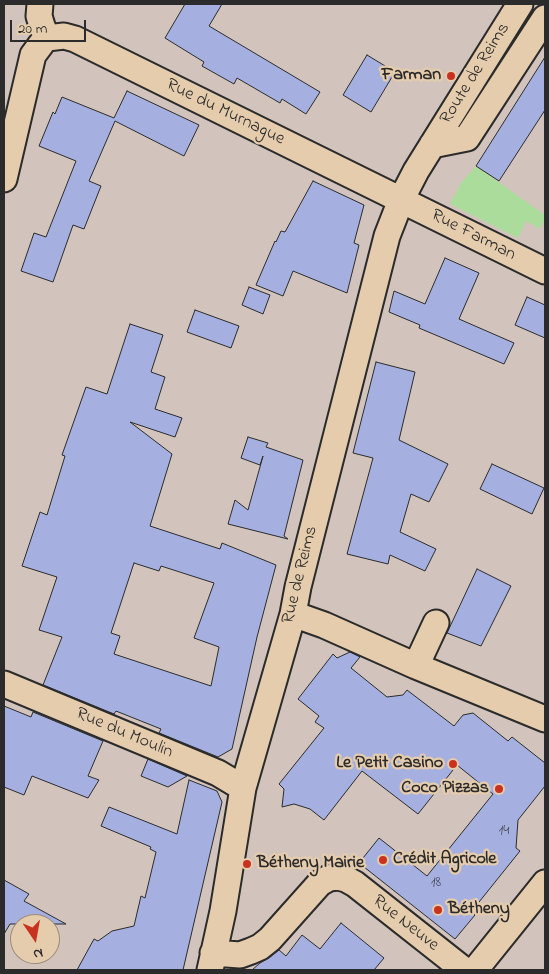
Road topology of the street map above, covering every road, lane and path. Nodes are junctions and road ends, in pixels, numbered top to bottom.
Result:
1 (40, 4) edge
2 (520, 4) edge
3 (545, 18) edge
4 (48, 38) junction
5 (8, 144) edge
6 (432, 145) junction
7 (4, 179) edge
8 (401, 200) junction
9 (545, 271) edge
10 (293, 614) junction
11 (436, 622) dead end
12 (416, 666) junction
13 (4, 684) edge
14 (543, 715) edge
15 (243, 788) junction
16 (346, 879) joint
17 (545, 883) edge
18 (211, 962) edge
19 (464, 970) edge
20 (475, 970) edge

1 - 4 street
2 - 6 street, Route de Reims
3 - 6 street, Route de Reims
4 - 5 street
4 - 8 street, Rue du Murnague
5 - 7 street
6 - 8 street, Route de Reims
8 - 9 street, Rue Farman
8 - 10 street, Rue de Reims
10 - 12 street
10 - 15 street, Rue de Reims
11 - 12 street
12 - 14 street
13 - 15 street, Rue du Moulin
15 - 18 street, Rue de Reims
16 - 18 street, Rue de Reims
16 - 19 street, Rue Neuve
17 - 20 street

